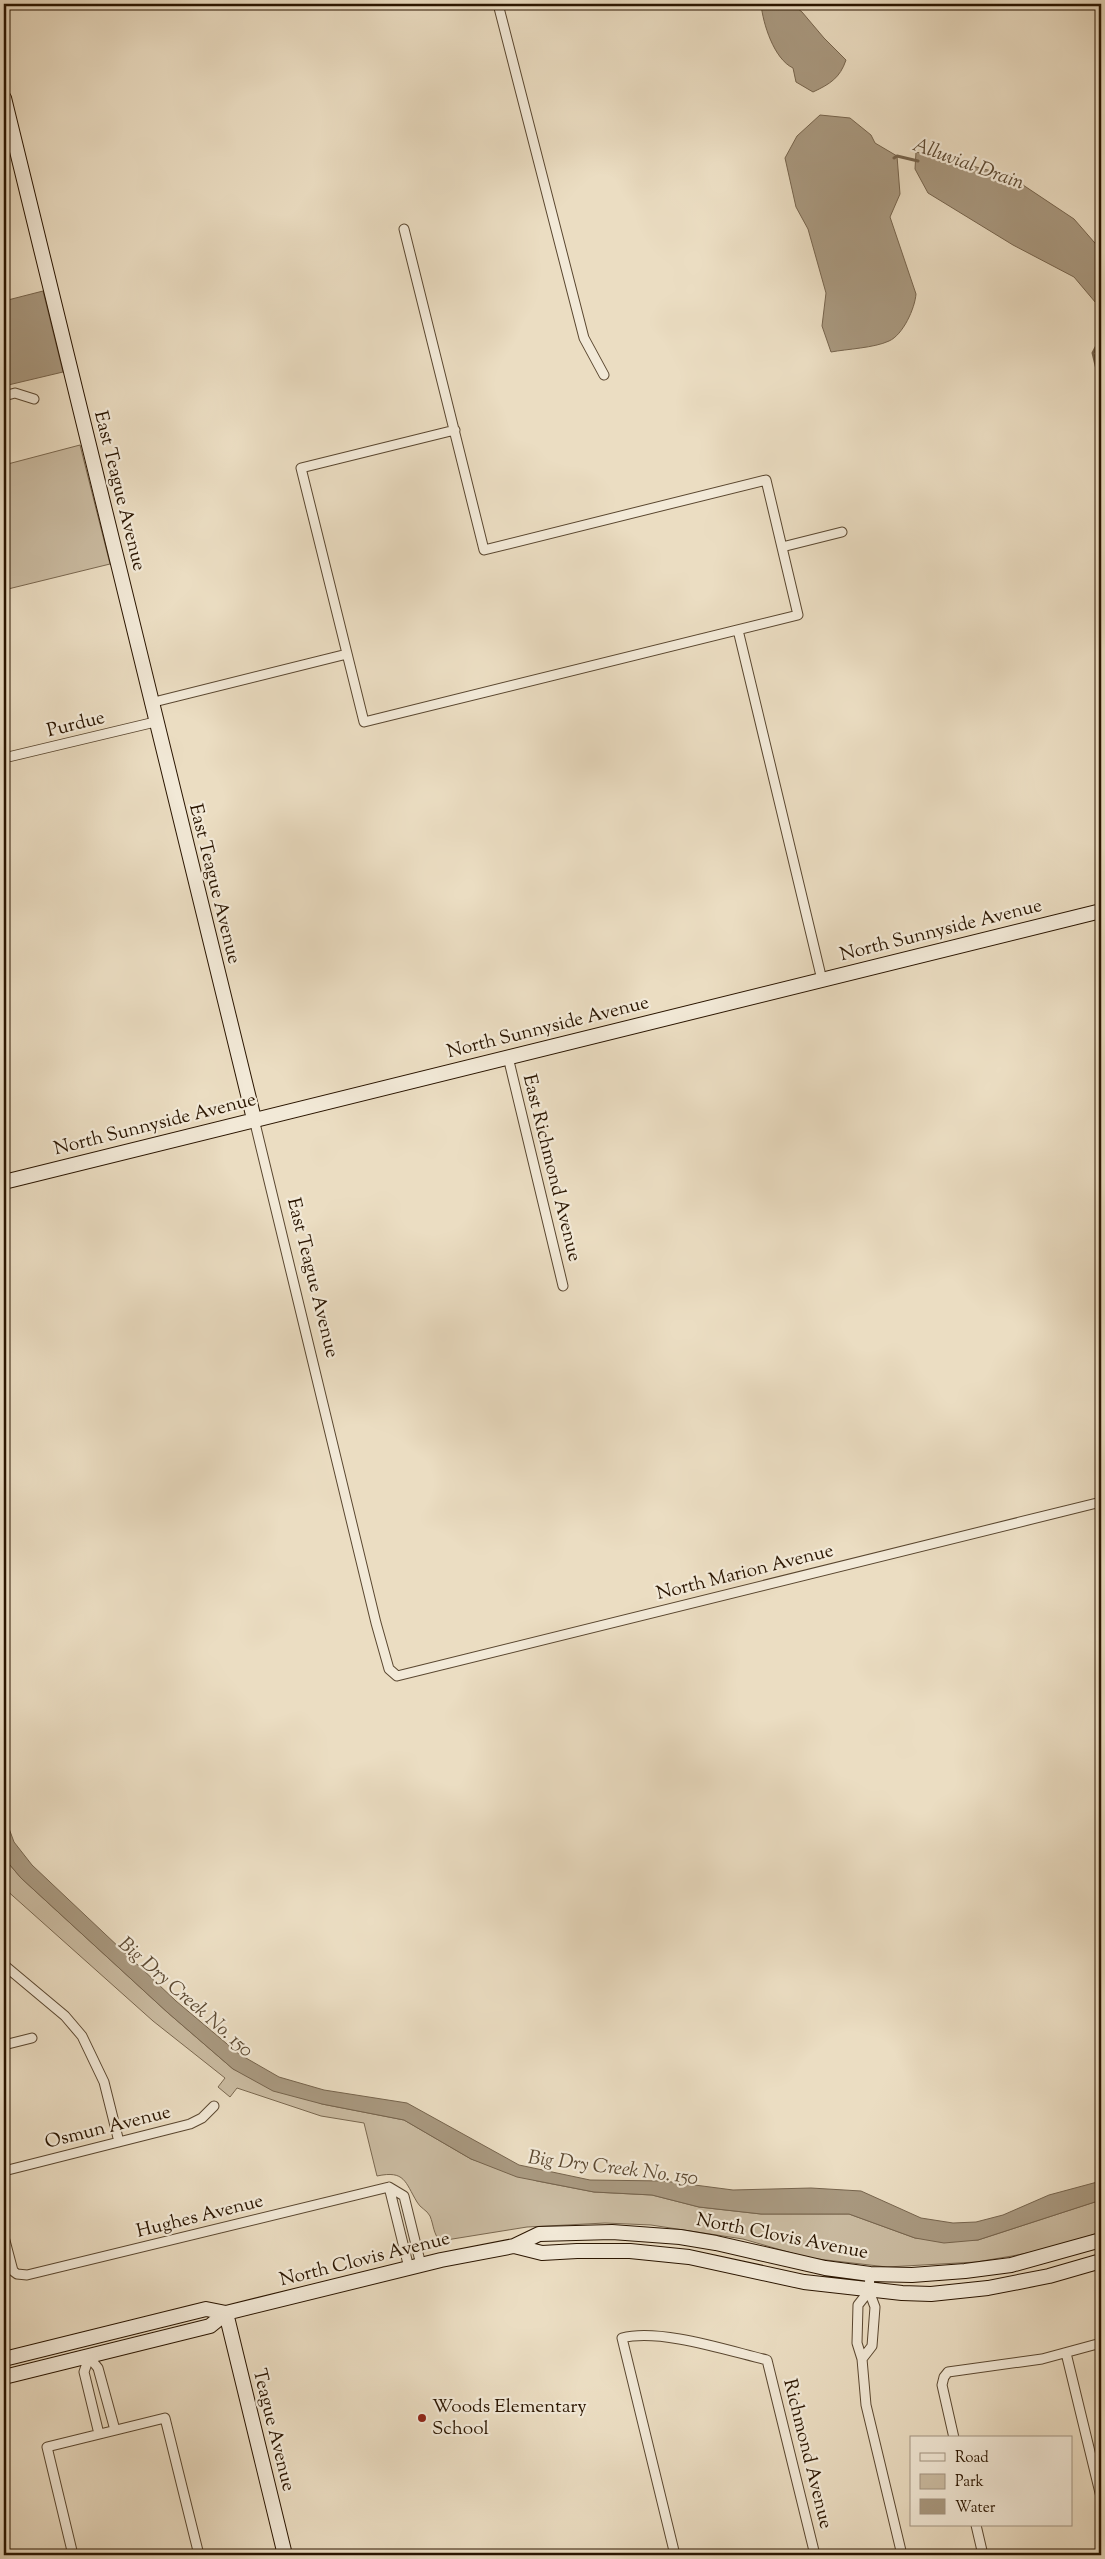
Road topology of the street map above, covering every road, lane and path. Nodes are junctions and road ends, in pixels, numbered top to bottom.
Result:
1 (498, 4) edge
2 (4, 98) edge
3 (404, 229) dead end
4 (604, 375) dead end
5 (4, 396) edge
6 (34, 399) dead end
7 (454, 430) junction
8 (842, 532) dead end
9 (782, 547) junction
10 (738, 630) junction
11 (347, 654) junction
12 (150, 703) junction
13 (155, 722) junction
14 (4, 758) edge
15 (1101, 911) edge
16 (822, 980) junction
17 (508, 1057) junction
18 (254, 1120) junction
19 (4, 1182) edge
20 (563, 1286) dead end
21 (1101, 1502) edge
22 (397, 1676) joint
23 (4, 1965) edge
24 (32, 2038) dead end
25 (4, 2045) edge
26 (214, 2106) dead end
27 (119, 2142) junction
28 (4, 2170) edge
29 (4, 2237) edge
30 (1101, 2240) edge
31 (514, 2246) junction
32 (1101, 2261) edge
33 (415, 2266) junction
34 (870, 2274) junction
35 (869, 2291) junction
36 (226, 2313) junction
37 (84, 2340) junction
38 (1101, 2343) edge
39 (1066, 2354) junction
40 (89, 2357) junction
41 (862, 2359) junction
42 (4, 2360) edge
43 (4, 2378) edge
44 (115, 2430) junction
45 (99, 2434) junction
46 (954, 2436) edge
47 (1101, 2497) edge
48 (976, 2526) edge
49 (73, 2555) edge
50 (199, 2555) edge
51 (285, 2555) edge
52 (675, 2555) edge
53 (814, 2555) edge
54 (902, 2555) edge
55 (983, 2555) edge

1 - 4 street
2 - 12 main road, East Teague Avenue
3 - 7 street
5 - 6 street
7 - 9 street
7 - 11 street
8 - 9 street
9 - 10 street
10 - 11 street
10 - 16 street
11 - 12 street
12 - 13 main road, East Teague Avenue
13 - 14 street, Purdue
13 - 18 main road, East Teague Avenue
15 - 16 main road, North Sunnyside Avenue
16 - 17 main road, North Sunnyside Avenue
17 - 18 main road, North Sunnyside Avenue
17 - 20 street, East Richmond Avenue
18 - 19 main road, North Sunnyside Avenue
18 - 22 street, East Teague Avenue
21 - 22 street, North Marion Avenue
23 - 27 street
24 - 25 street
26 - 27 street, Osmun Avenue
27 - 28 street, Osmun Avenue
29 - 33 street, Hughes Avenue
30 - 34 main road, North Clovis Avenue
31 - 33 main road, North Clovis Avenue
31 - 34 main road, North Clovis Avenue
31 - 35 main road, North Clovis Avenue
32 - 35 main road, North Clovis Avenue
33 - 36 main road, North Clovis Avenue
34 - 35 street
35 - 41 street
35 - 41 street
36 - 37 main road, North Clovis Avenue
36 - 40 main road, North Clovis Avenue
36 - 51 main road, Teague Avenue
37 - 40 street
37 - 42 main road, North Clovis Avenue
38 - 39 street
39 - 46 street
39 - 47 street
40 - 43 main road, North Clovis Avenue
40 - 44 street
40 - 45 street
41 - 54 street
44 - 45 street
44 - 50 street
45 - 49 street
48 - 55 street
52 - 53 street, Richmond Avenue

